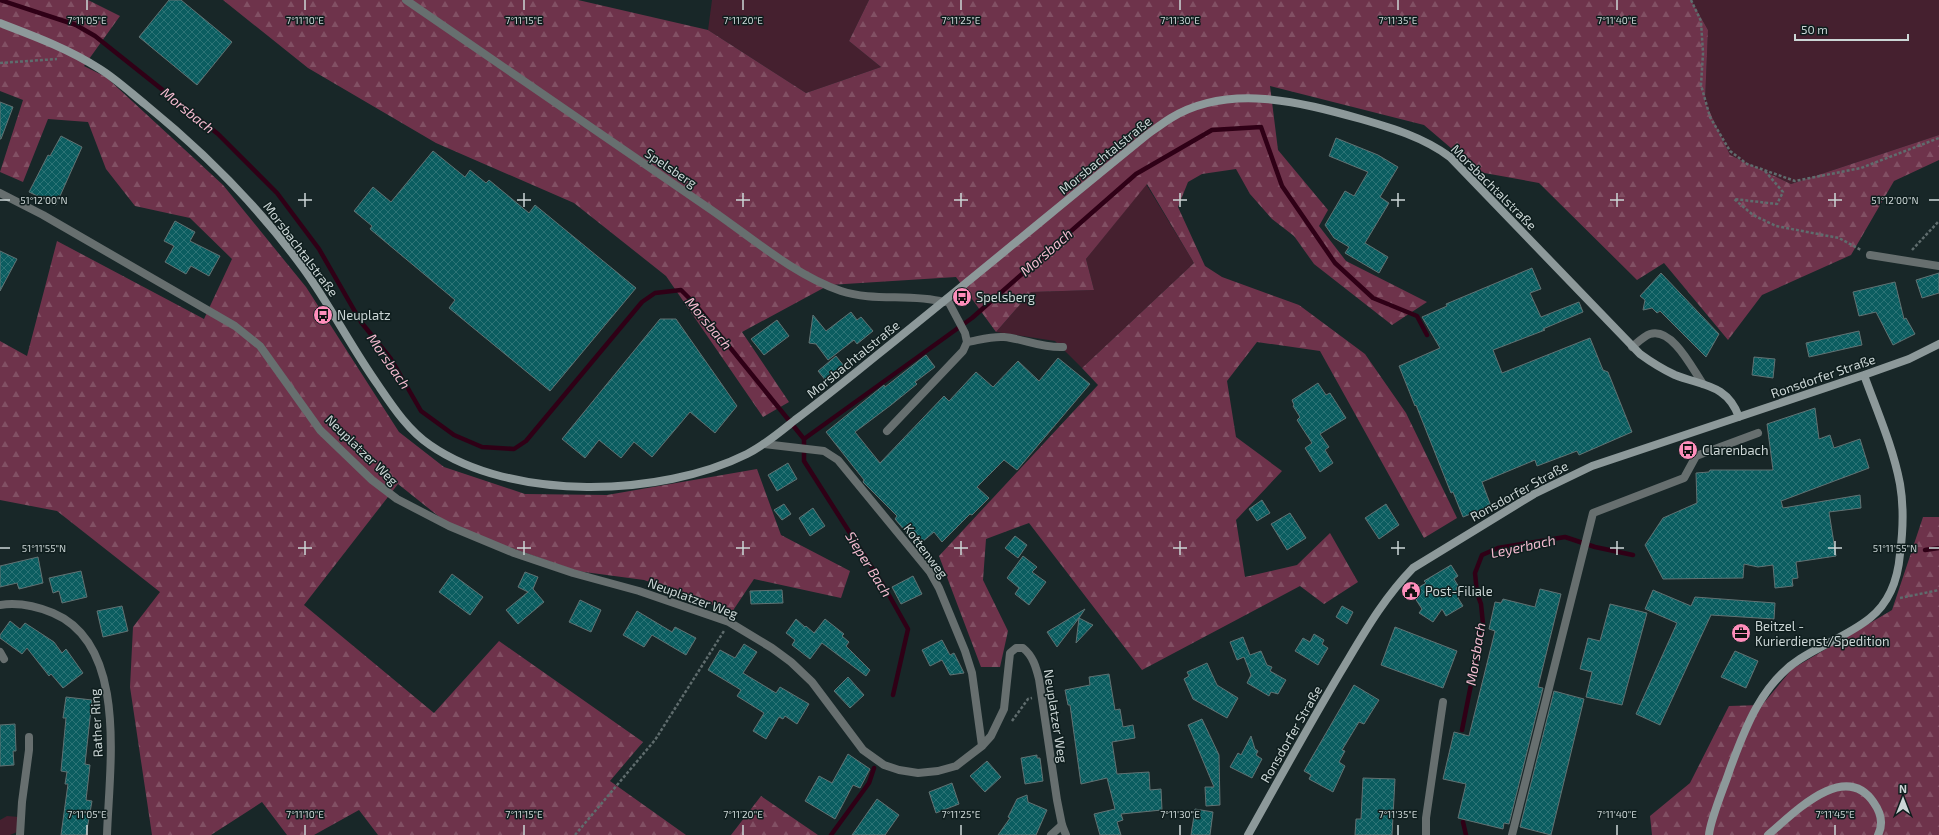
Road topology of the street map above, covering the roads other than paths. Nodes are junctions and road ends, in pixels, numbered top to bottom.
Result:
1 (406, 0) edge
2 (0, 23) edge
3 (0, 193) edge
4 (1870, 255) road end
5 (1939, 266) edge
6 (946, 300) junction
7 (966, 337) junction
8 (1939, 344) edge
9 (1063, 347) dead end
10 (1632, 347) junction
11 (1864, 375) junction
12 (1703, 384) junction
13 (1739, 417) junction
14 (887, 431) dead end
15 (1758, 433) dead end
16 (764, 444) junction
17 (0, 605) edge
18 (1443, 702) dead end
19 (29, 737) dead end
20 (982, 746) junction
21 (1062, 825) junction
22 (20, 835) edge
23 (107, 835) edge
24 (1051, 835) edge
25 (1066, 835) edge
26 (1248, 835) edge
27 (1426, 835) edge
28 (1512, 835) edge
29 (1709, 835) edge
30 (1768, 835) edge
31 (1878, 835) edge

1 - 6 street, Spelsberg
2 - 16 main road, Morsbachtalstraße
3 - 20 street, Neuplatzer Weg
4 - 5 street
6 - 7 street
6 - 10 main road, Morsbachtalstraße
6 - 16 main road, Morsbachtalstraße
7 - 9 street
7 - 14 street
8 - 11 main road, Ronsdorfer Straße
10 - 12 main road, Morsbachtalstraße
10 - 12 street
11 - 13 main road, Ronsdorfer Straße
11 - 29 main road
12 - 13 main road, Morsbachtalstraße
13 - 26 main road, Ronsdorfer Straße
15 - 28 street
16 - 20 street, Kottenweg
17 - 23 street, Rather Ring
18 - 27 street
19 - 22 street
20 - 21 street, Neuplatzer Weg
21 - 24 street
21 - 25 street, Neuplatzer Weg
30 - 31 main road

